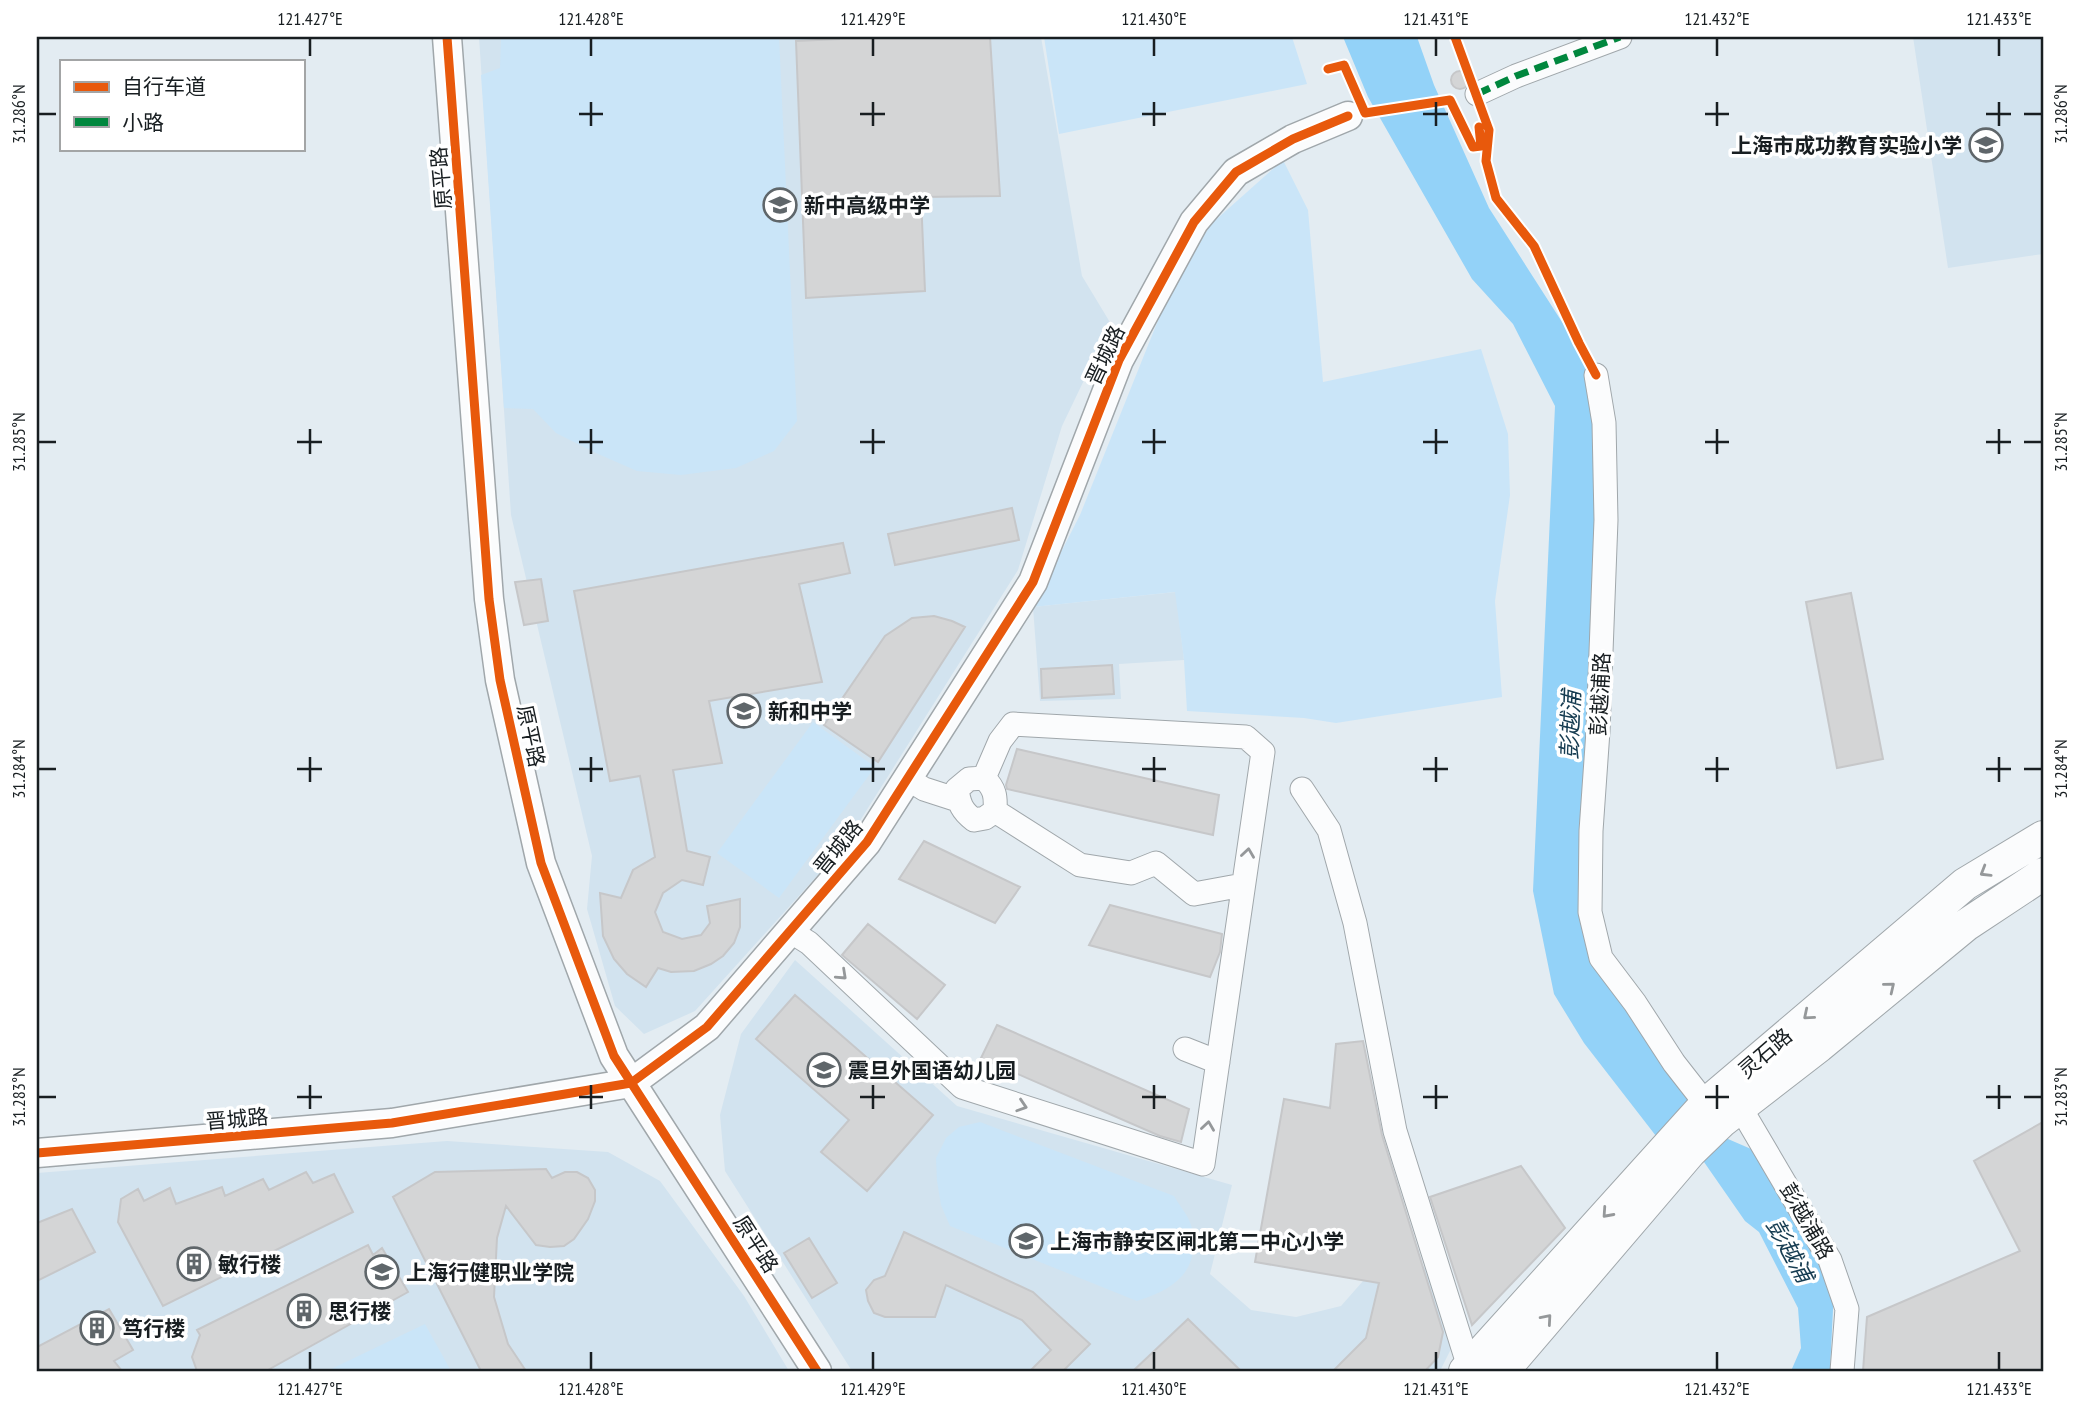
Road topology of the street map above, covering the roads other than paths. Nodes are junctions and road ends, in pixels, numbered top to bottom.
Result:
1 (447, 37) edge
2 (1620, 37) edge
3 (1477, 94) dead end
4 (1348, 116) dead end
5 (1596, 375) dead end
6 (984, 778) junction
7 (908, 779) junction
8 (1303, 789) dead end
9 (958, 800) junction
10 (995, 811) junction
11 (2043, 837) edge
12 (2043, 874) edge
13 (1243, 885) junction
14 (790, 931) junction
15 (1185, 1049) dead end
16 (1218, 1062) junction
17 (631, 1083) junction
18 (1721, 1107) junction
19 (37, 1153) edge
20 (1664, 1166) junction
21 (1467, 1369) edge
22 (817, 1371) edge
23 (1503, 1371) edge
24 (1842, 1371) edge

1 - 17 street, 原平路
2 - 3 street
4 - 7 street, 晋城路
5 - 18 street, 彭越浦路
6 - 9 street
6 - 10 street
13 -> 6 street
7 - 9 street
7 - 14 street, 晋城路
8 - 21 street
9 - 10 street
10 - 13 street
11 -> 18 main road, 灵石路
18 -> 12 main road, 灵石路
13 - 16 street
14 -> 16 street
14 - 17 street, 晋城路
15 - 16 street
17 - 19 street, 晋城路
17 - 22 street, 原平路
18 - 20 main road, 灵石路
18 - 24 street, 彭越浦路
20 -> 21 main road, 灵石路
23 -> 20 main road, 灵石路

